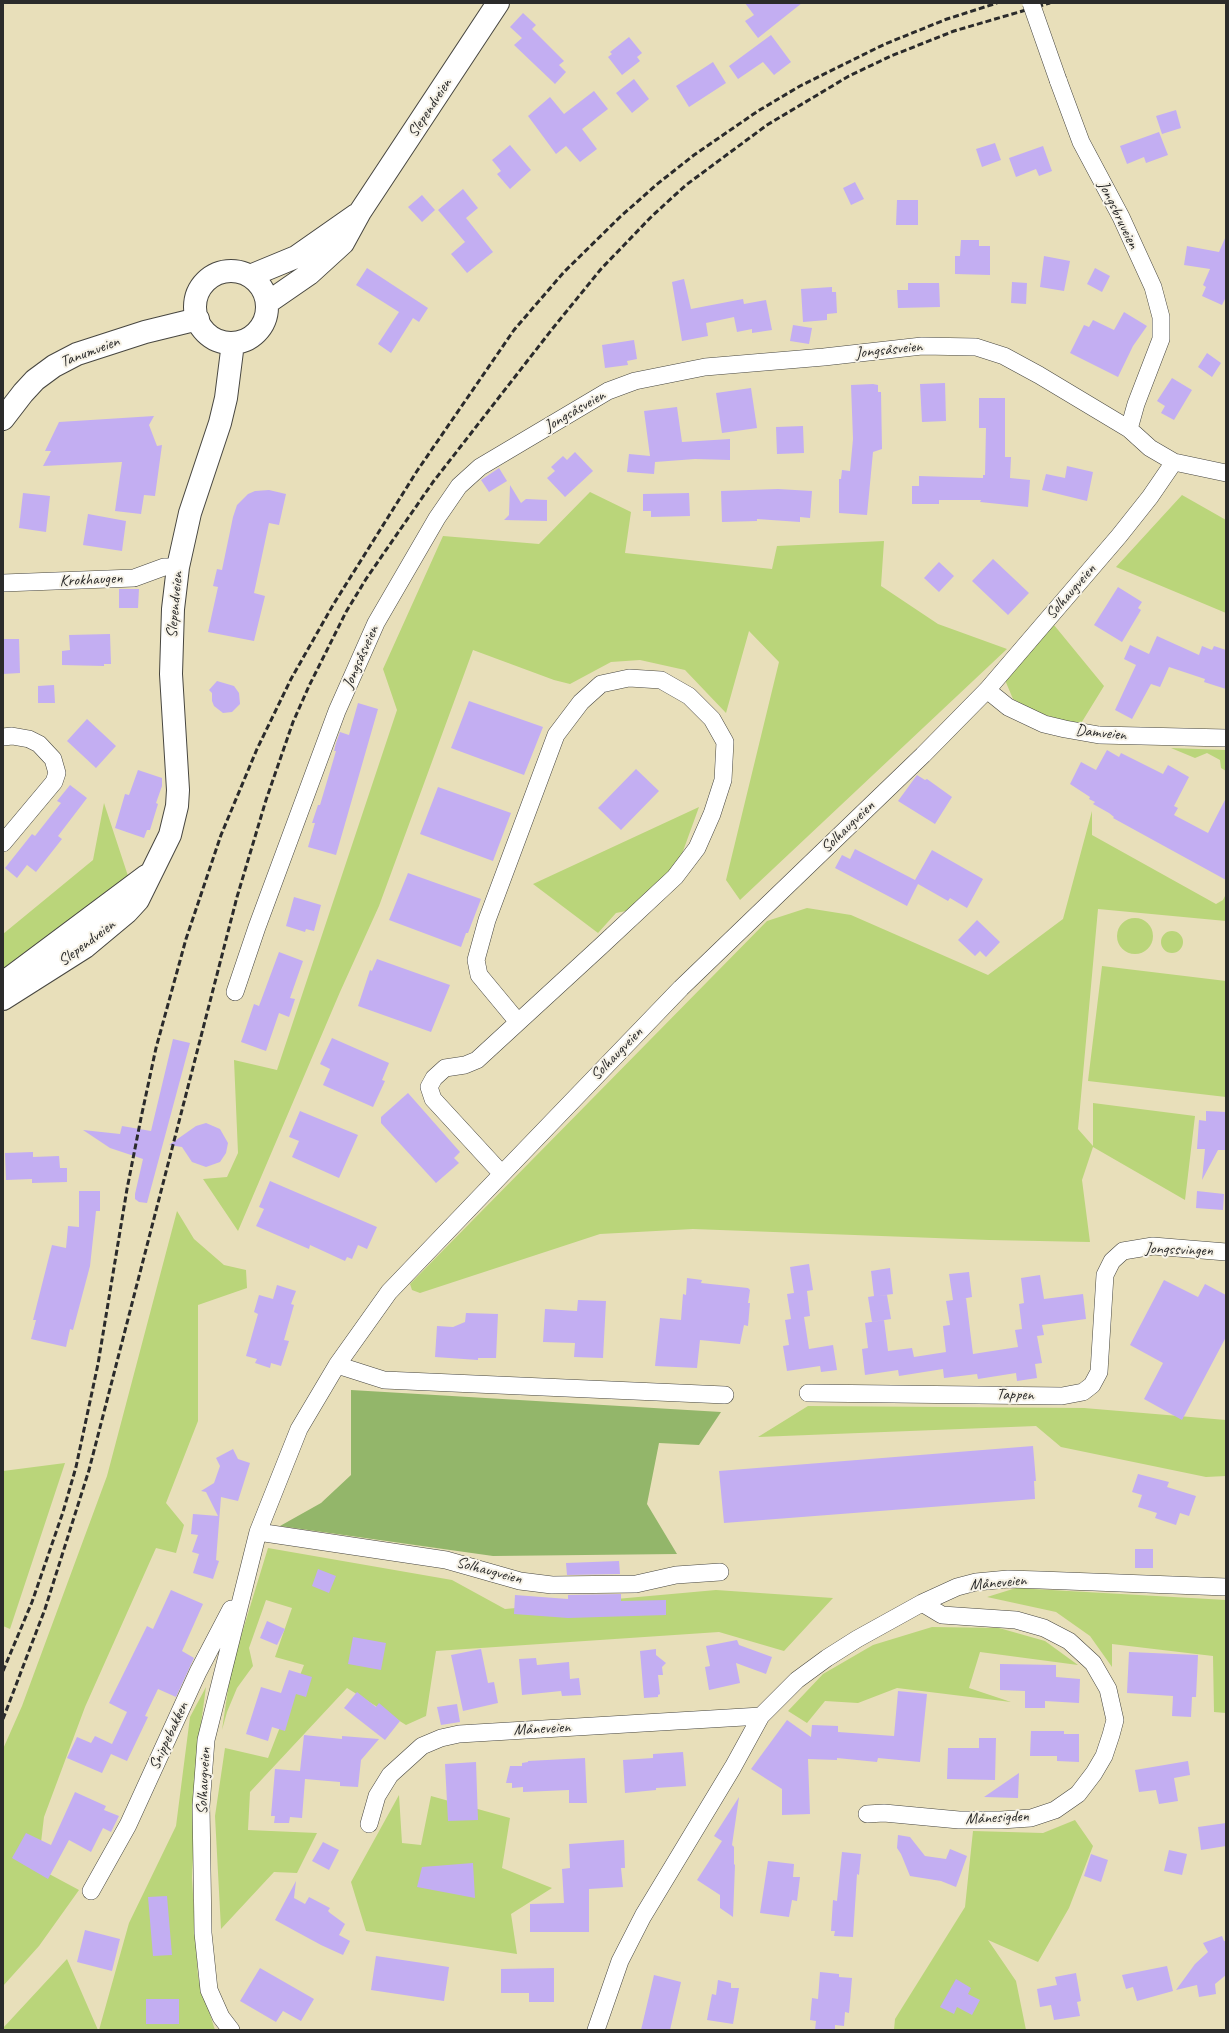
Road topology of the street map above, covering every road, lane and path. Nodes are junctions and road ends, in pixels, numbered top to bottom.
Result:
1 (498, 3) edge
2 (1031, 3) edge
3 (360, 212) junction
4 (250, 276) junction
5 (267, 303) junction
6 (198, 319) junction
7 (233, 343) junction
8 (3, 419) edge
9 (1129, 429) junction
10 (1174, 462) junction
11 (1226, 473) edge
12 (178, 568) junction
13 (3, 583) edge
14 (986, 690) junction
15 (3, 737) edge
16 (1226, 738) edge
17 (3, 843) edge
18 (153, 870) junction
19 (3, 983) edge
20 (236, 992) dead end
21 (3, 999) edge
22 (518, 1022) junction
23 (502, 1174) junction
24 (1226, 1252) edge
25 (1112, 1261) joint
26 (337, 1365) junction
27 (808, 1393) dead end
28 (725, 1395) dead end
29 (258, 1532) junction
30 (720, 1572) dead end
31 (245, 1580) junction
32 (1226, 1587) edge
33 (922, 1603) junction
34 (762, 1716) junction
35 (867, 1814) dead end
36 (369, 1824) dead end
37 (91, 1891) dead end
38 (231, 2030) edge
39 (596, 2030) edge

1 - 3 main road, Slependveien
2 - 9 street, Jongsbruveien, bridge
3 - 4 main road, Slependveien
3 - 5 main road, Slependveien
4 - 5 main road
4 - 6 main road
5 - 7 main road
6 - 7 main road
6 - 8 main road, Tanumveien
7 - 12 main road, Slependveien
9 - 10 street, Jongsåsveien
9 - 20 street, Jongsåsveien
10 - 11 street, Jongsåsveien
10 - 14 street, Solhaugveien
12 - 13 street, Krokhaugen
12 - 18 main road, Slependveien
14 - 16 street, Damveien
14 - 23 street, Solhaugveien
15 - 17 street
18 - 19 main road, Slependveien
18 - 21 main road, Slependveien
22 - 22 street
22 - 23 street
23 - 26 street, Solhaugveien
24 - 25 street, Jongssvingen
25 - 27 street, Tappen
26 - 28 street
26 - 29 street, Solhaugveien
29 - 30 street, Solhaugveien
29 - 31 street, Solhaugveien
31 - 37 street, Snippebakken
31 - 38 street, Solhaugveien
32 - 33 street, Måneveien
33 - 34 street, Måneveien
33 - 35 street, Månesigden
34 - 36 street, Måneveien
34 - 39 street, Måneveien

